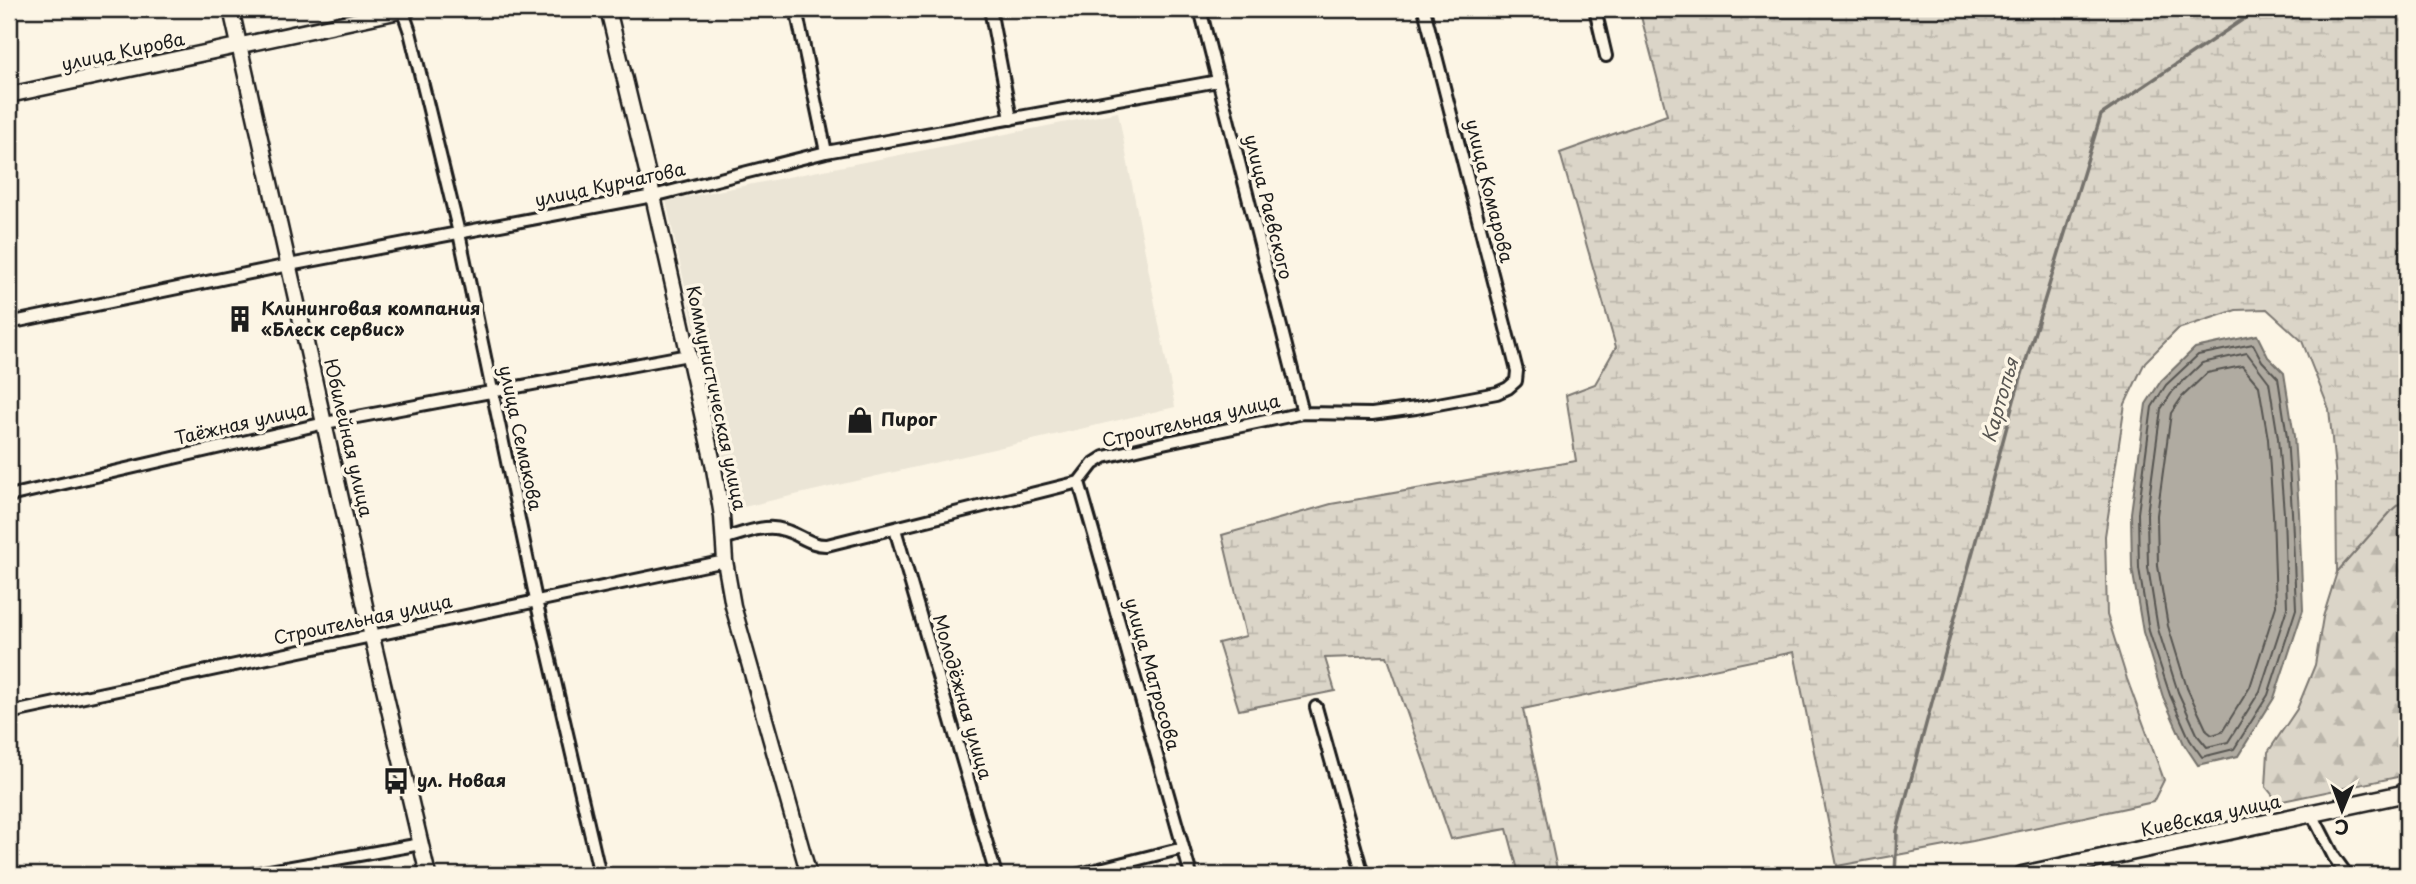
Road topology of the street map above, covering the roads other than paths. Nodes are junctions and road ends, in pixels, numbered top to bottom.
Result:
1 (231, 9) edge
2 (405, 9) edge
3 (608, 9) edge
4 (796, 9) edge
5 (990, 9) edge
6 (1200, 9) edge
7 (1424, 9) edge
8 (1595, 9) edge
9 (239, 47) junction
10 (1606, 57) dead end
11 (1218, 81) junction
12 (9, 95) edge
13 (1011, 118) junction
14 (826, 152) junction
15 (653, 196) junction
16 (459, 233) junction
17 (289, 265) junction
18 (9, 323) edge
19 (688, 355) junction
20 (1516, 382) joint
21 (493, 393) junction
22 (1303, 413) junction
23 (325, 423) junction
24 (1079, 482) junction
25 (9, 496) edge
26 (895, 528) junction
27 (723, 539) junction
28 (725, 561) junction
29 (536, 600) junction
30 (372, 637) junction
31 (1316, 707) dead end
32 (9, 713) edge
33 (2407, 793) edge
34 (2312, 814) junction
35 (421, 844) junction
36 (1184, 848) junction
37 (246, 875) edge
38 (428, 875) edge
39 (600, 875) edge
40 (809, 875) edge
41 (996, 875) edge
42 (1076, 875) edge
43 (1191, 875) edge
44 (1363, 875) edge
45 (2022, 875) edge
46 (2347, 875) edge

1 - 9 street, Юбилейная улица
2 - 9 street, улица Кирова
2 - 16 street, улица Семакова
3 - 15 street, Коммунистическая улица
4 - 14 street
5 - 13 street
6 - 11 street, улица Раевского
7 - 20 street, улица Комарова
8 - 10 street
9 - 12 street, улица Кирова
9 - 17 street, Юбилейная улица
11 - 13 street, улица Курчатова
11 - 22 street, улица Раевского
13 - 14 street, улица Курчатова
14 - 15 street, улица Курчатова
15 - 16 street, улица Курчатова
15 - 19 street, Коммунистическая улица
16 - 17 street, улица Курчатова
16 - 21 street, улица Семакова
17 - 18 street, улица Курчатова
17 - 23 street, Юбилейная улица
19 - 21 street, Таёжная улица
19 - 27 street, Коммунистическая улица
20 - 22 street, Строительная улица
21 - 23 street, Таёжная улица
21 - 29 street, улица Семакова
22 - 24 street, Строительная улица
23 - 25 street, Таёжная улица
23 - 30 street, Юбилейная улица
24 - 26 street
24 - 36 street, улица Матросова
26 - 27 street
26 - 41 street, Молодёжная улица
27 - 28 street, Коммунистическая улица
28 - 29 street, Строительная улица
28 - 40 street, Коммунистическая улица
29 - 30 street, Строительная улица
29 - 39 street, улица Семакова
30 - 32 street, Строительная улица
30 - 35 street, Юбилейная улица
31 - 44 street
33 - 34 main road, Киевская улица
34 - 45 main road, Киевская улица
34 - 46 street
35 - 37 street
35 - 38 street, Юбилейная улица
36 - 42 street
36 - 43 street, улица Матросова

